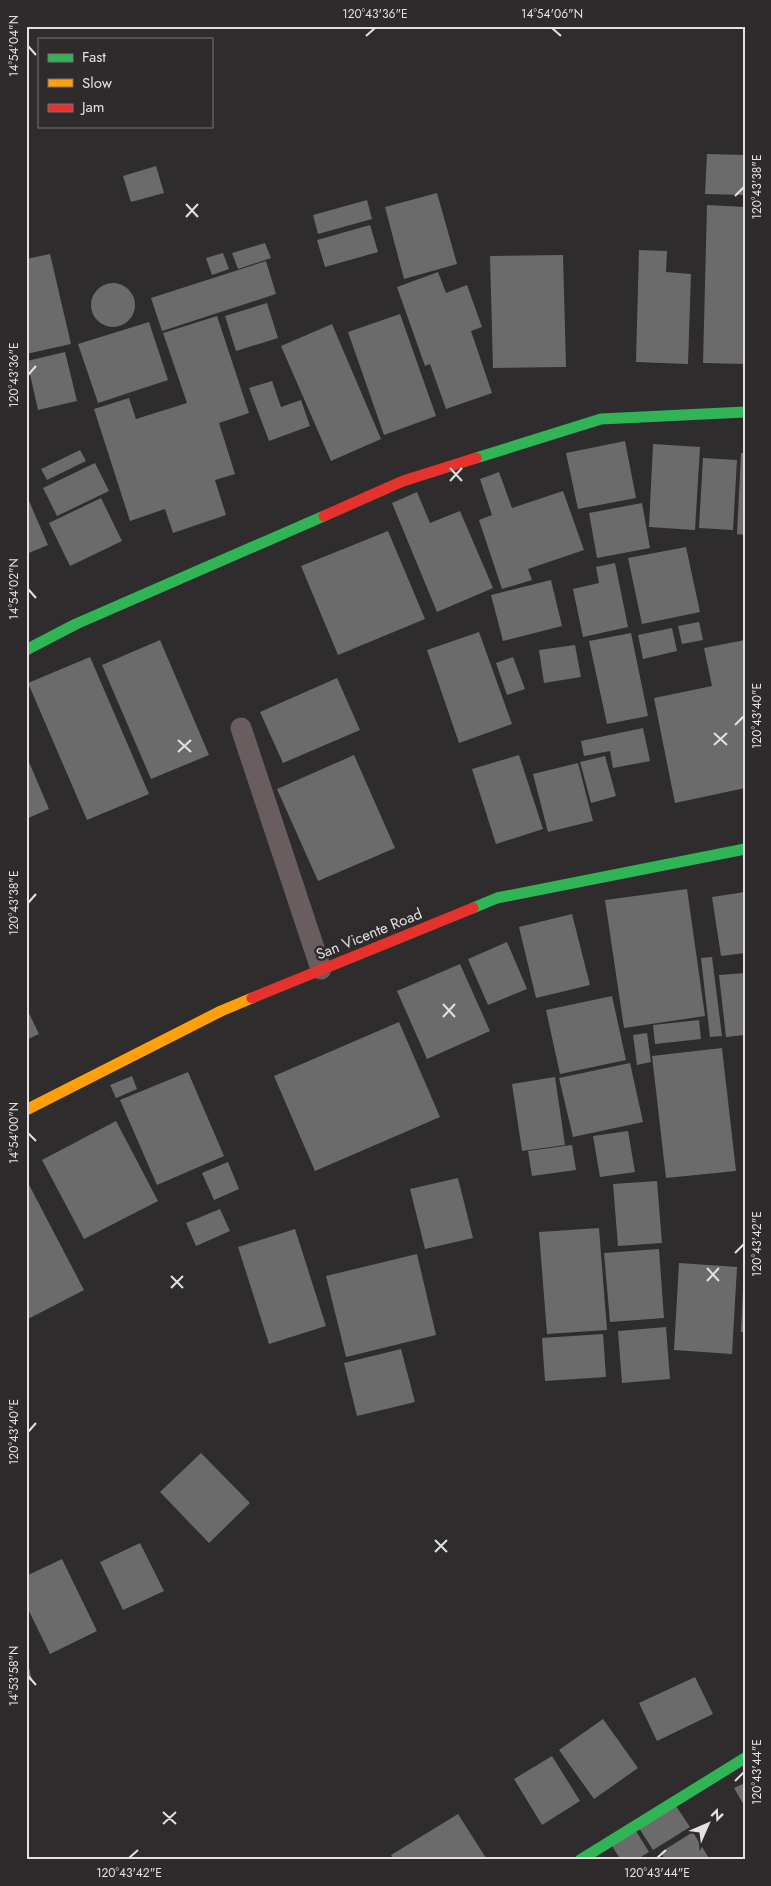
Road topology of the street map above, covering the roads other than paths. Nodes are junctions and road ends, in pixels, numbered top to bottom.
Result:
1 (745, 412) edge
2 (26, 650) edge
3 (241, 728) dead end
4 (745, 850) edge
5 (321, 969) junction
6 (26, 1110) edge
7 (745, 1758) edge
8 (580, 1860) edge

1 - 2 street
3 - 5 lane
4 - 5 street, San Vicente Road
5 - 6 street, San Vicente Road
7 - 8 street

